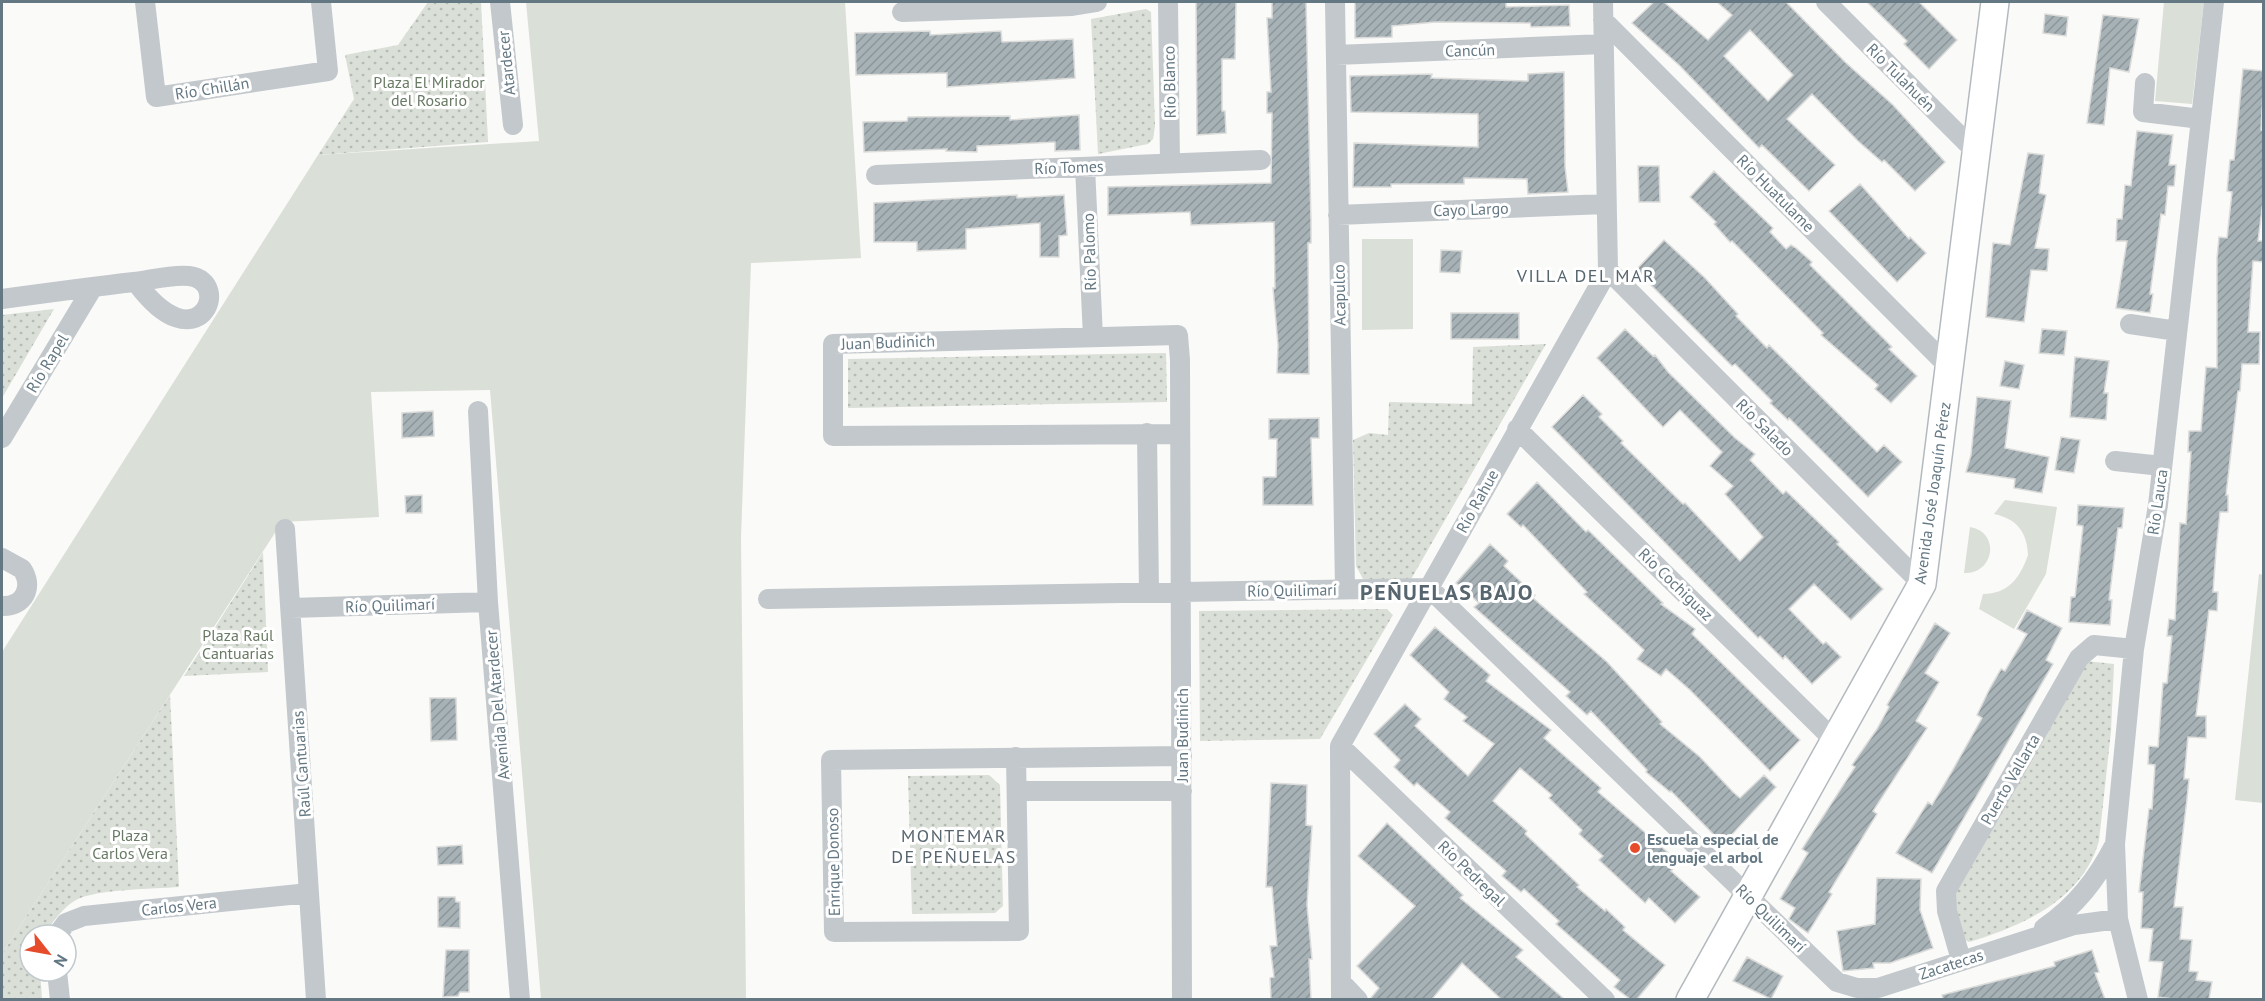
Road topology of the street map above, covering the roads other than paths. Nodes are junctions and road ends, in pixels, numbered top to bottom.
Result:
1 (145, 2) edge
2 (321, 2) edge
3 (500, 2) edge
4 (1097, 2) edge
5 (1168, 2) edge
6 (1335, 2) edge
7 (1826, 2) edge
8 (1995, 2) edge
9 (2214, 2) edge
10 (1603, 11) edge
11 (902, 12) dead end
12 (1604, 44) junction
13 (1336, 55) junction
14 (2145, 83) dead end
15 (2201, 119) junction
16 (513, 125) dead end
17 (1976, 152) junction
18 (1261, 160) dead end
19 (1170, 163) junction
20 (1085, 167) junction
21 (876, 175) dead end
22 (1605, 204) junction
23 (1338, 215) junction
24 (1608, 270) junction
25 (136, 282) dead end
26 (93, 287) junction
27 (2, 299) edge
28 (2130, 324) dead end
29 (2178, 331) junction
30 (1093, 337) junction
31 (1948, 366) junction
32 (478, 411) dead end
33 (1517, 429) junction
34 (1147, 433) junction
35 (1180, 434) junction
36 (2, 438) edge
37 (2115, 461) dead end
38 (2162, 466) junction
39 (285, 529) dead end
40 (2, 558) edge
41 (1922, 584) junction
42 (1429, 588) junction
43 (1345, 589) junction
44 (1149, 592) junction
45 (1182, 592) junction
46 (768, 598) dead end
47 (488, 602) junction
48 (2, 606) edge
49 (291, 609) junction
50 (2134, 649) junction
51 (1834, 740) junction
52 (1340, 746) junction
53 (1182, 756) junction
54 (1016, 757) junction
55 (1017, 790) junction
56 (1182, 791) junction
57 (2115, 844) junction
58 (309, 893) junction
59 (1748, 895) junction
60 (2118, 919) junction
61 (66, 923) edge
62 (2024, 940) junction
63 (1961, 960) junction
64 (58, 983) edge
65 (1341, 991) edge
66 (1839, 991) edge
67 (1871, 994) edge
68 (60, 999) edge
69 (316, 999) edge
70 (520, 999) edge
71 (1182, 999) edge
72 (1358, 999) edge
73 (1605, 999) edge
74 (1690, 999) edge
75 (2138, 999) edge

1 - 2 street, Río Chillán
3 - 16 street, Atardecer
4 - 11 street
5 - 19 street, Río Blanco
6 - 13 street, Acapulco
7 - 17 street, Río Tulahuén
8 - 17 main road, Avenida José Joaquín Pérez
9 - 15 street, Río Lauca
10 - 12 street
10 - 31 street, Río Huatulame
12 - 13 street, Cancún
12 - 22 street
13 - 23 street, Acapulco
14 - 15 street
15 - 29 street, Río Lauca
17 - 31 main road, Avenida José Joaquín Pérez
18 - 19 street, Río Tomes
19 - 20 street, Río Tomes
20 - 21 street, Río Tomes
20 - 30 street, Río Palomo
22 - 23 street, Cayo Largo
22 - 24 street
23 - 43 street, Acapulco
24 - 33 street, Río Rahue
24 - 41 street, Río Salado
25 - 26 street
26 - 27 street
26 - 36 street, Río Rapel
28 - 29 street
29 - 38 street, Río Lauca
30 - 34 street, Juan Budinich
30 - 35 street, Juan Budinich
31 - 41 main road, Avenida José Joaquín Pérez
32 - 47 street, Avenida Del Atardecer
33 - 42 street, Río Rahue
33 - 51 street, Río Cochiguaz
34 - 35 street, Juan Budinich
34 - 44 street
35 - 45 street, Juan Budinich
37 - 38 street
38 - 50 street, Río Lauca
39 - 49 street, Raúl Cantuarias
40 - 48 street
41 - 51 main road, Avenida José Joaquín Pérez
42 - 43 street, Río Quilimarí
42 - 52 street, Río Rahue
42 - 59 street, Río Quilimarí
43 - 45 street, Río Quilimarí
44 - 45 street, Río Quilimarí
44 - 46 street, Río Quilimarí
45 - 53 street, Juan Budinich
47 - 49 street, Río Quilimarí
47 - 70 street, Avenida Del Atardecer
49 - 58 street, Raúl Cantuarias
50 - 57 street, Río Lauca
50 - 63 street, Puerto Vallarta
51 - 59 main road, Avenida José Joaquín Pérez
52 - 65 street, Río Rahue
52 - 73 street, Río Pedregal
53 - 54 street, Enrique Donoso
53 - 56 street, Juan Budinich
54 - 55 street, Enrique Donoso
54 - 55 street, Enrique Donoso
55 - 56 street
56 - 71 street, Juan Budinich
57 - 60 street, Río Lauca
57 - 62 street, Zacatecas
58 - 61 street, Carlos Vera
58 - 69 street, Raúl Cantuarias
59 - 66 street, Río Quilimarí
59 - 74 main road, Avenida José Joaquín Pérez
60 - 62 street, Zacatecas
60 - 75 street, Río Lauca
62 - 63 street, Zacatecas
63 - 67 street, Zacatecas
64 - 68 street
65 - 72 street
66 - 67 street, Zacatecas

